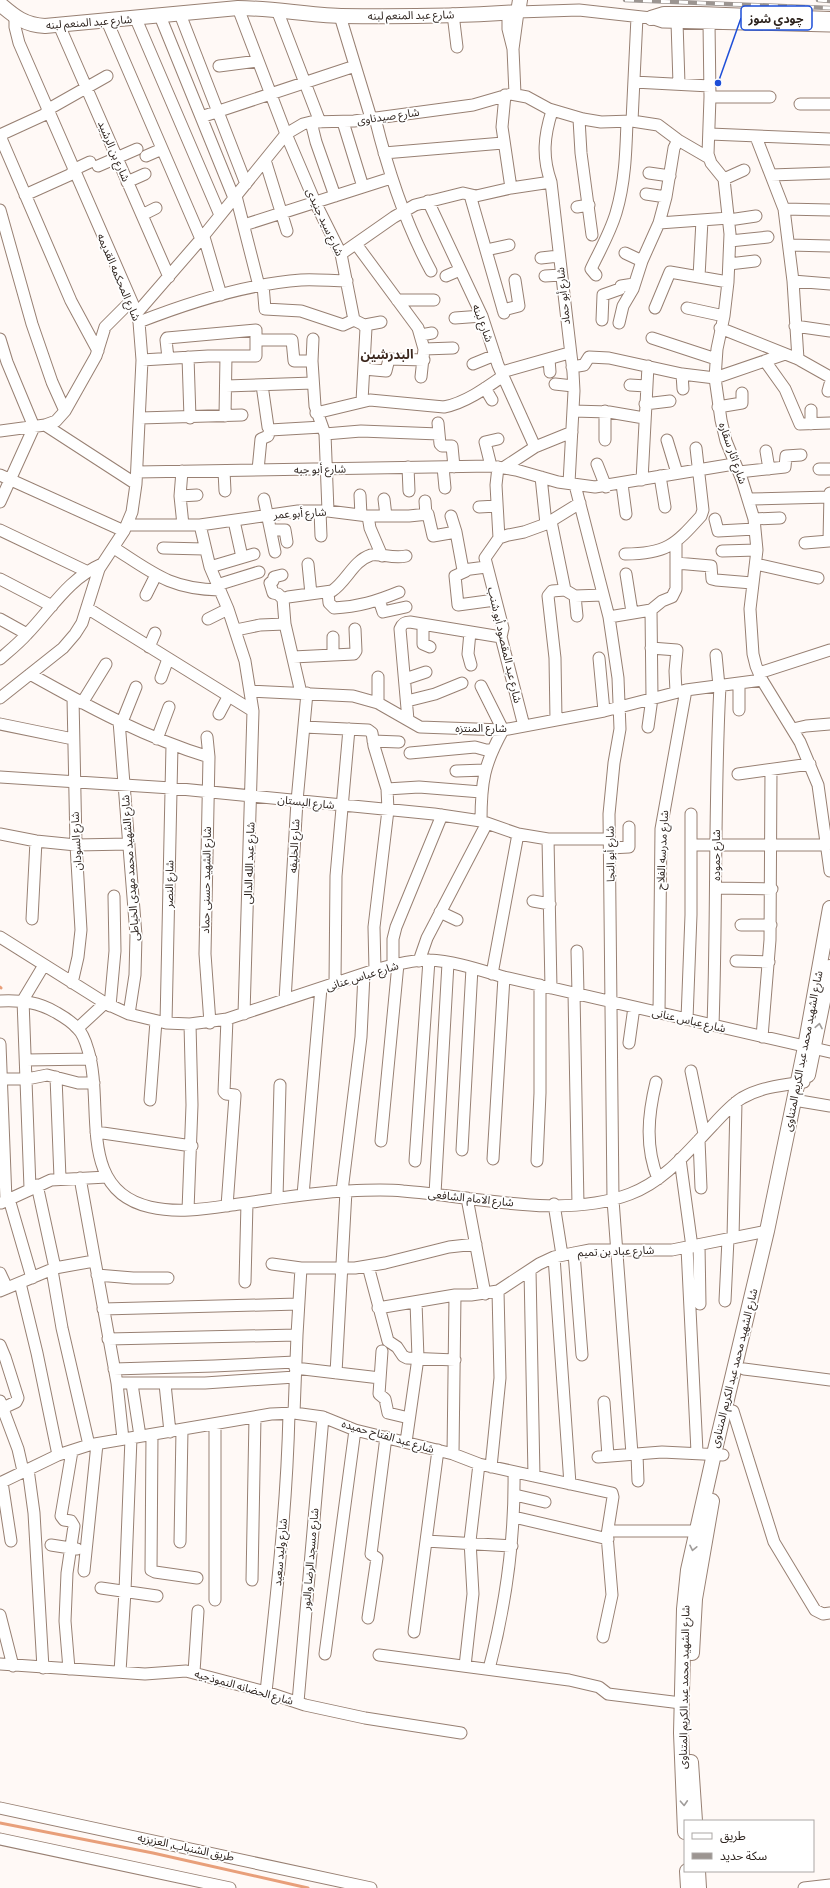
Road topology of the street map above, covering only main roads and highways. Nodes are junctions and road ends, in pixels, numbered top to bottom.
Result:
1 (0, 4) edge
2 (515, 6) edge
3 (651, 18) road end
4 (830, 19) edge
5 (830, 908) edge
6 (830, 968) edge
7 (810, 1048) junction
8 (798, 1101) junction
9 (762, 1270) junction
10 (718, 1454) junction
11 (685, 1820) edge
12 (695, 1820) edge
13 (687, 1872) edge
14 (698, 1872) edge
15 (688, 1888) edge
16 (699, 1888) edge

1 - 2 main road, شارع عبد المنعم لبنه
3 - 4 main road
5 - 7 main road, شارع الشهيد محمد عبد الكريم المتناوى
7 -> 6 main road, شارع الشهيد محمد عبد الكريم المتناوى
7 - 8 main road, شارع الشهيد محمد عبد الكريم المتناوى
8 - 9 main road, شارع الشهيد محمد عبد الكريم المتناوى
8 - 9 main road, شارع الشهيد محمد عبد الكريم المتناوى
9 - 10 main road, شارع الشهيد محمد عبد الكريم المتناوى
9 - 10 main road, شارع الشهيد محمد عبد الكريم المتناوى
10 -> 11 main road, شارع الشهيد محمد عبد الكريم المتناوى
10 - 12 main road, شارع الشهيد محمد عبد الكريم المتناوى
13 - 15 main road
14 - 16 main road

